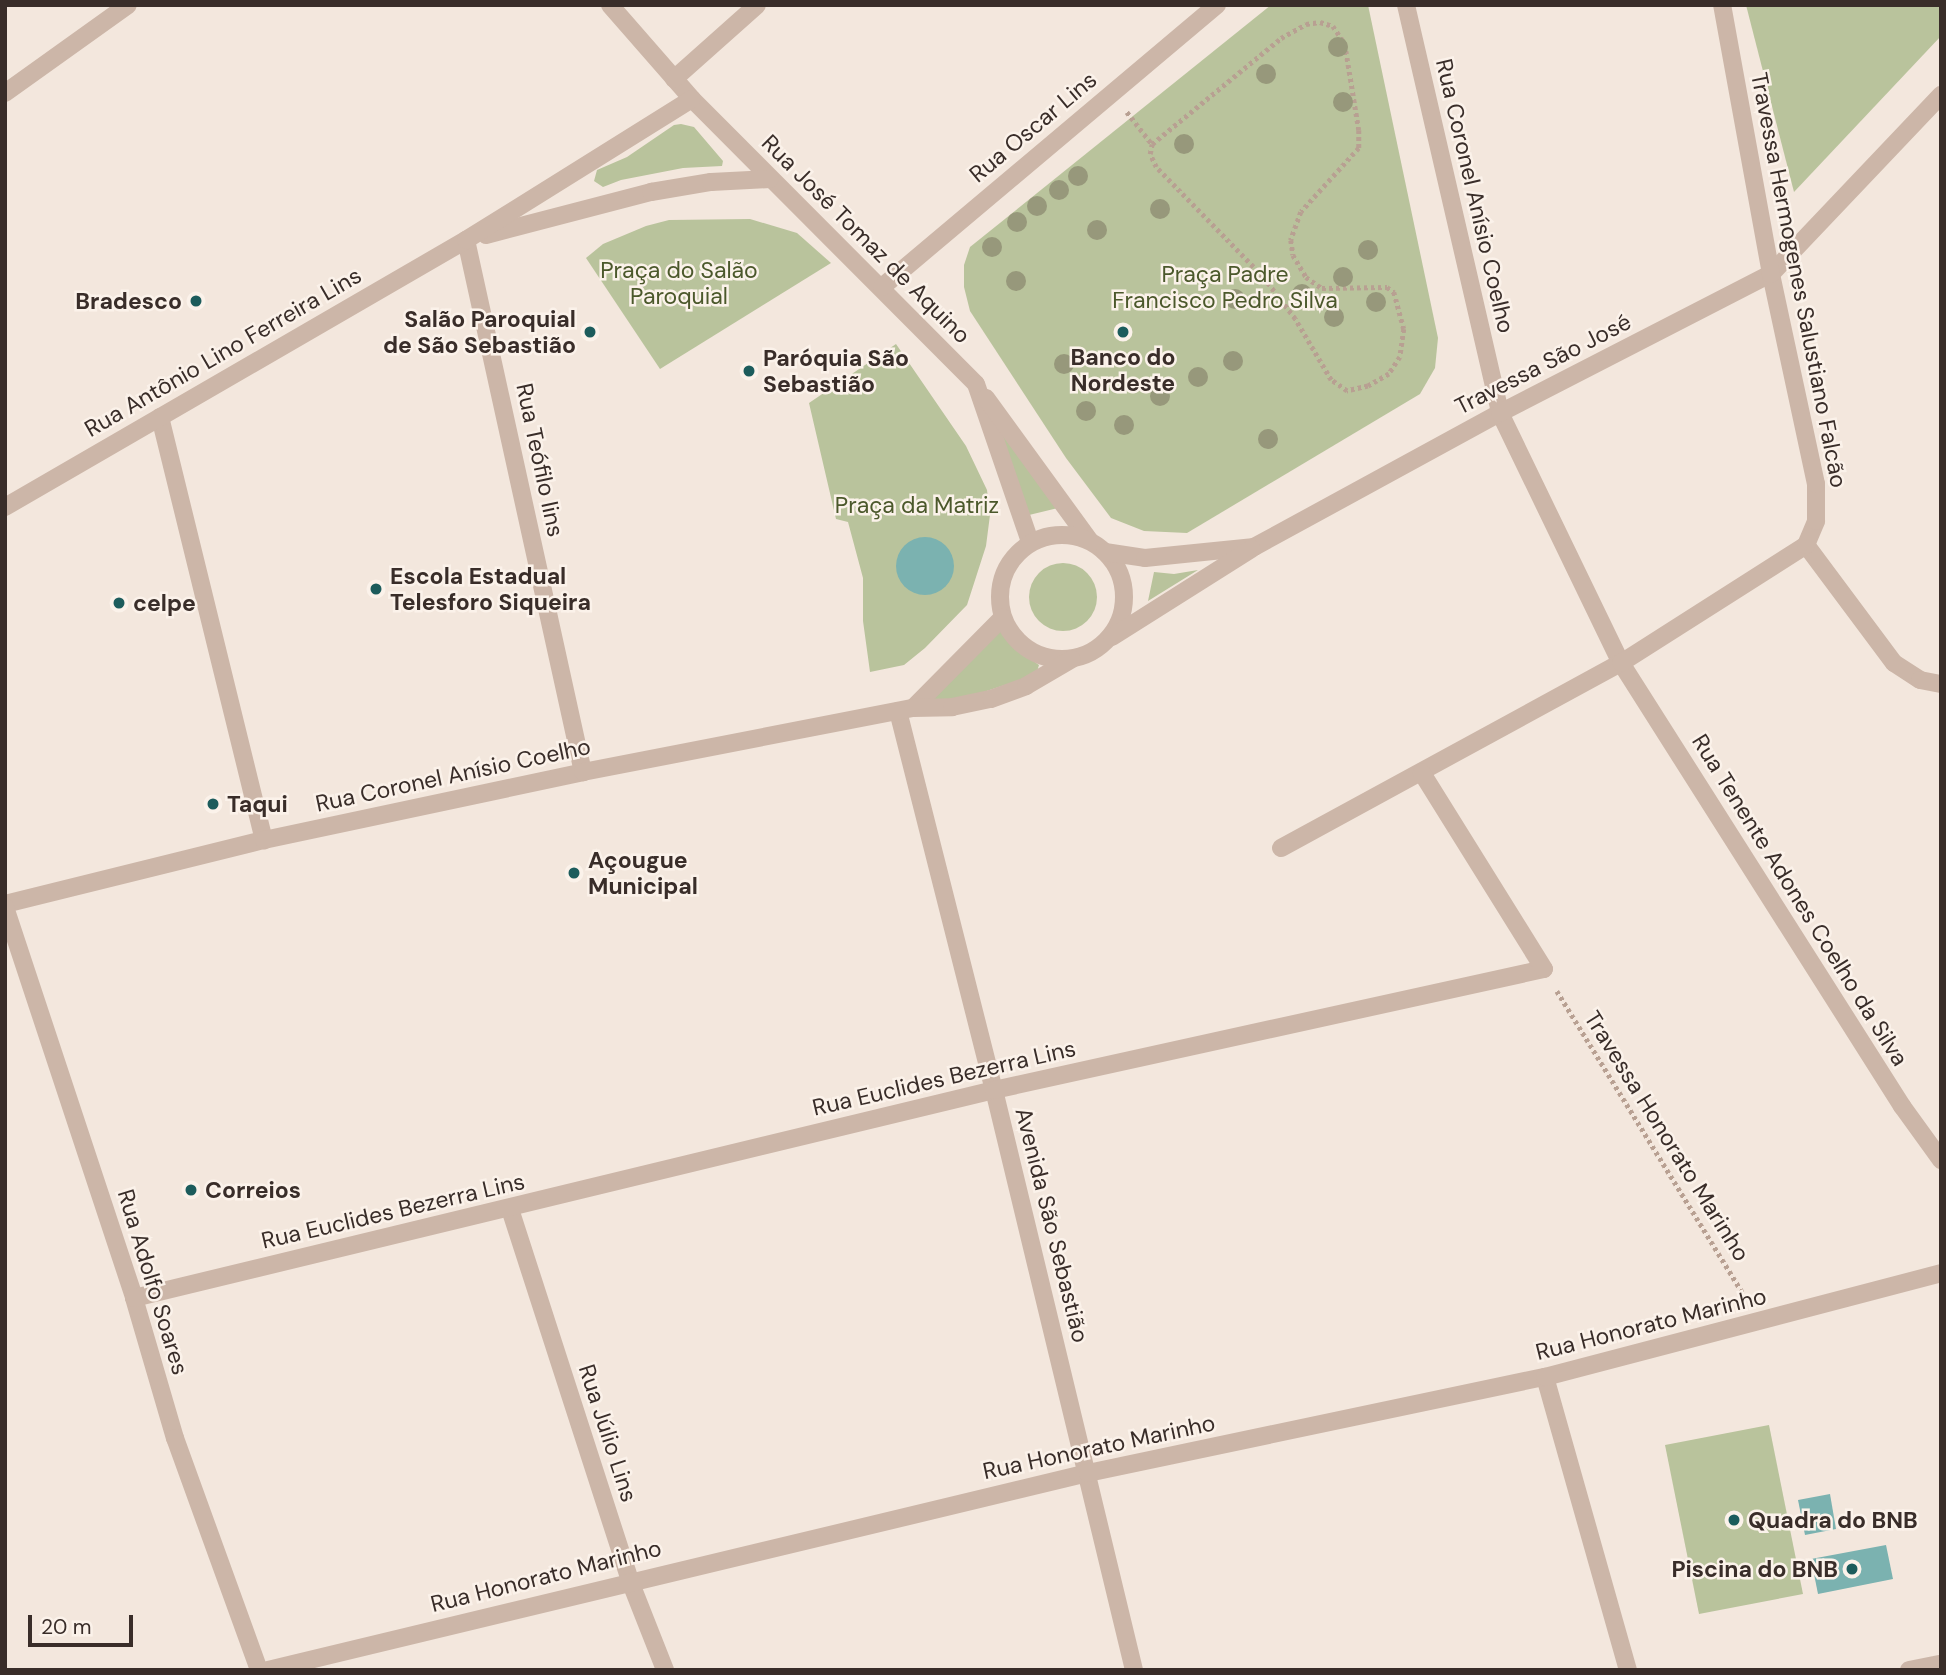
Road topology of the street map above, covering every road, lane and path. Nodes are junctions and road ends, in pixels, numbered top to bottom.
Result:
1 (128, 5) edge
2 (610, 5) edge
3 (757, 5) edge
4 (1217, 5) edge
5 (1406, 5) edge
6 (1722, 5) edge
7 (674, 79) junction
8 (5, 93) edge
9 (1111, 93) junction
10 (1941, 95) edge
11 (692, 99) junction
12 (1152, 144) junction
13 (769, 179) junction
14 (466, 240) junction
15 (1771, 274) junction
16 (882, 287) junction
17 (975, 384) junction
18 (1500, 413) junction
19 (160, 417) junction
20 (5, 507) edge
21 (1089, 540) junction
22 (1030, 542) junction
23 (1806, 545) junction
24 (1254, 547) junction
25 (1105, 552) junction
26 (1002, 618) junction
27 (1107, 640) junction
28 (1072, 659) junction
29 (1622, 663) junction
30 (1941, 684) edge
31 (906, 709) junction
32 (583, 772) junction
33 (1423, 773) junction
34 (264, 840) junction
35 (1281, 848) dead end
36 (5, 905) edge
37 (1544, 970) junction
38 (994, 1090) junction
39 (1941, 1160) edge
40 (510, 1209) junction
41 (1941, 1273) edge
42 (134, 1298) junction
43 (1760, 1322) junction
44 (1545, 1377) junction
45 (1088, 1473) junction
46 (630, 1581) junction
47 (1941, 1664) edge
48 (259, 1670) edge
49 (268, 1670) edge
50 (664, 1670) edge
51 (1134, 1670) edge
52 (1628, 1670) edge
53 (1909, 1670) edge

1 - 8 street
2 - 7 street, Rua José Tomaz de Aquino
3 - 7 street
4 - 9 street, Rua Oscar Lins
5 - 18 street, Rua Coronel Anísio Coelho
6 - 15 street, Travessa Hermogenes Salustiano Falcão
7 - 11 street, Rua José Tomaz de Aquino
9 - 12 path
9 - 16 street, Rua Oscar Lins
10 - 15 street, Travessa São José
11 - 13 street, Rua José Tomaz de Aquino
11 - 14 street, Rua Antônio Lino Ferreira Lins
12 - 12 path
13 - 14 street, Rua Antônio Lino Ferreira Lins
13 - 16 street, Rua José Tomaz de Aquino
14 - 19 street, Rua Antônio Lino Ferreira Lins
14 - 32 street, Rua Teófilo lins
15 - 18 street, Travessa São José
15 - 23 street, Travessa Hermogenes Salustiano Falcão
16 - 17 street, Rua José Tomaz de Aquino
17 - 21 street
17 - 22 street, Rua José Tomaz de Aquino
18 - 24 street, Travessa São José
18 - 29 street, Rua Coronel Anísio Coelho
19 - 20 street, Rua Antônio Lino Ferreira Lins
19 - 34 street
21 - 22 street
21 - 25 street
22 - 26 street
23 - 29 street
23 - 30 street
24 - 25 street, Travessa São José
24 - 27 street, Rua Coronel Anísio Coelho
25 - 27 street
26 - 28 street
26 - 31 street
27 - 28 street, Rua Coronel Anísio Coelho
28 - 31 street, Rua Coronel Anísio Coelho
29 - 33 street
29 - 39 street, Rua Tenente Adones Coelho da Silva
31 - 32 street, Rua Coronel Anísio Coelho
31 - 38 street, Avenida São Sebastião
32 - 34 street, Rua Coronel Anísio Coelho
33 - 35 street
33 - 37 street
34 - 36 street, Rua Coronel Anísio Coelho
36 - 42 street, Rua Adolfo Soares
37 - 38 street, Rua Euclides Bezerra Lins
37 - 43 path, Travessa Honorato Marinho
38 - 40 street, Rua Euclides Bezerra Lins
38 - 45 street, Avenida São Sebastião
40 - 42 street, Rua Euclides Bezerra Lins
40 - 46 street, Rua Júlio Lins
41 - 43 street, Rua Honorato Marinho
42 - 48 street, Rua Adolfo Soares
43 - 44 street, Rua Honorato Marinho
44 - 45 street, Rua Honorato Marinho
44 - 52 street
45 - 46 street, Rua Honorato Marinho
45 - 51 street, Avenida São Sebastião
46 - 49 street, Rua Honorato Marinho
46 - 50 street, Rua Júlio Lins
47 - 53 street

